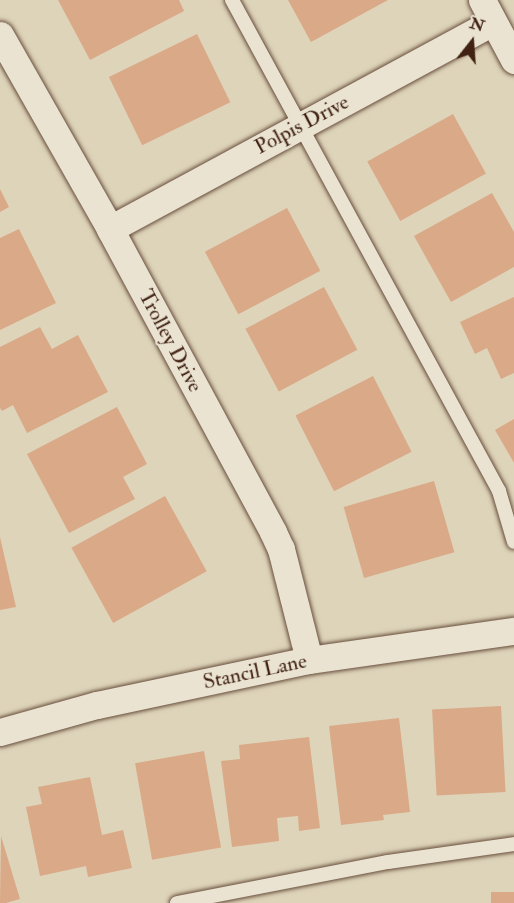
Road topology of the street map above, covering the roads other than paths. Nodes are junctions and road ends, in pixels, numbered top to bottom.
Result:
1 (232, 0) edge
2 (488, 11) edge
3 (0, 35) edge
4 (514, 60) edge
5 (301, 126) junction
6 (110, 230) junction
7 (514, 542) edge
8 (514, 631) edge
9 (309, 660) junction
10 (0, 732) edge
11 (514, 844) edge
12 (177, 903) edge

1 - 5 lane
2 - 4 street
2 - 5 street, Polpis Drive
3 - 6 street, Trolley Drive
5 - 6 street, Polpis Drive
5 - 7 lane
6 - 9 street, Trolley Drive
8 - 9 street, Stancil Lane
9 - 10 street, Stancil Lane
11 - 12 lane

